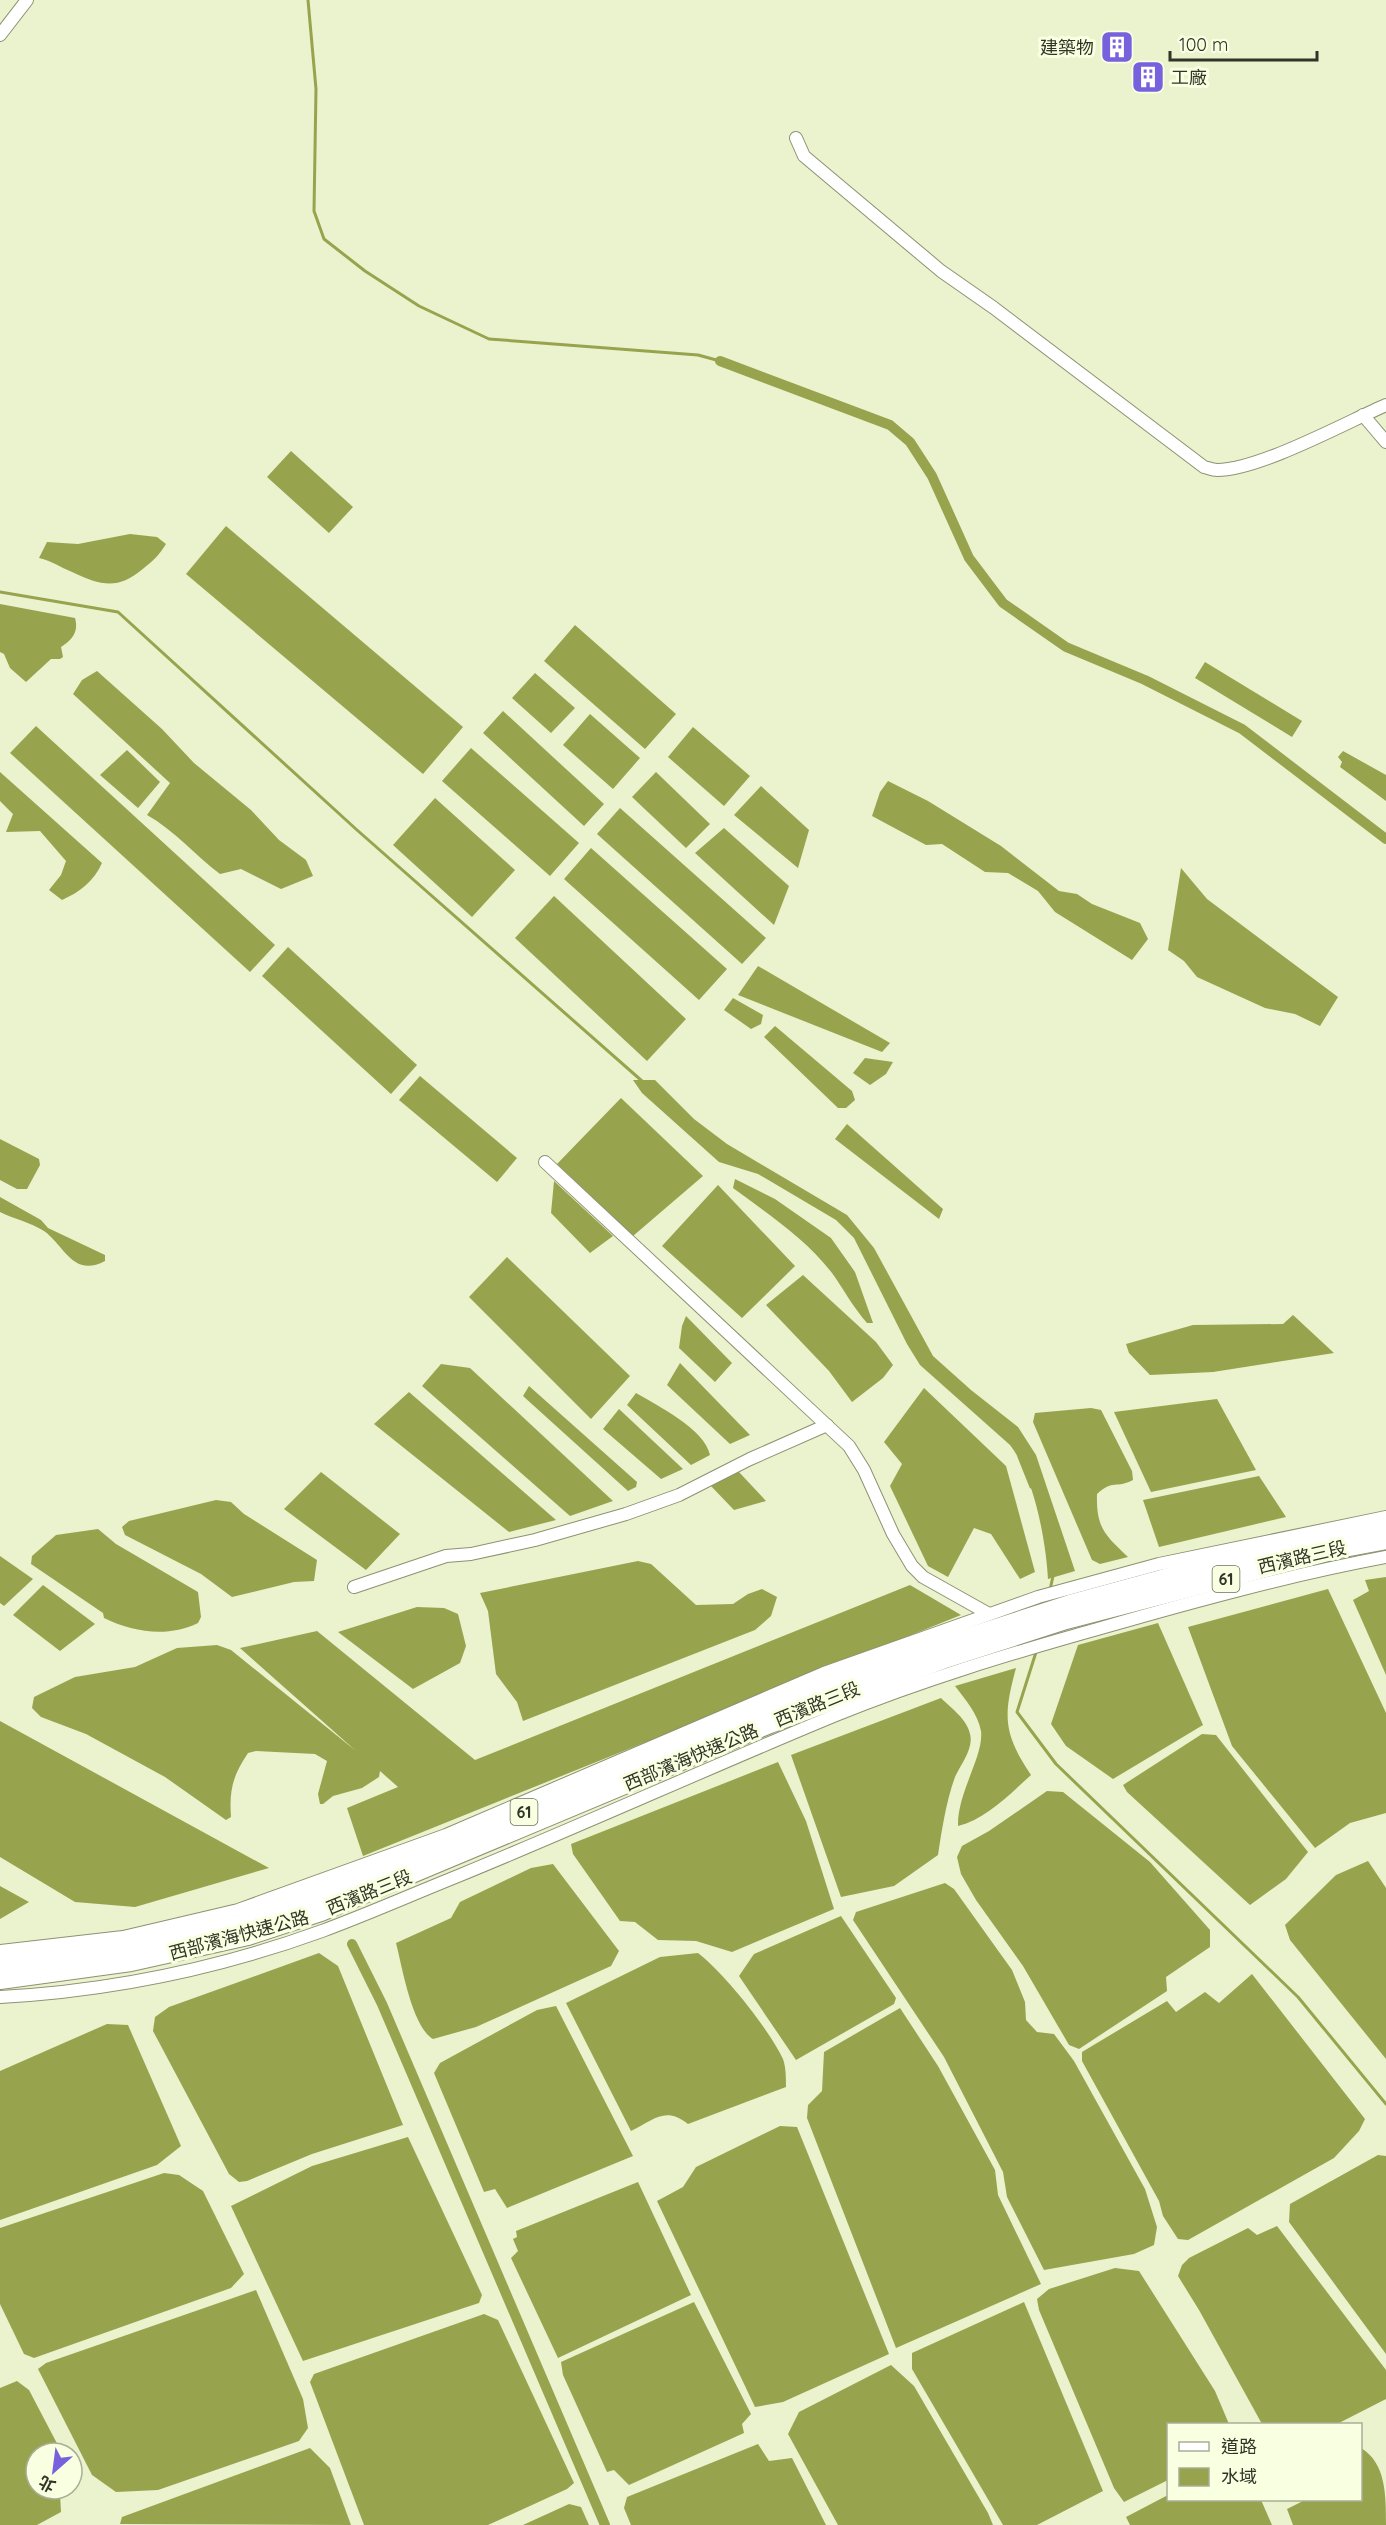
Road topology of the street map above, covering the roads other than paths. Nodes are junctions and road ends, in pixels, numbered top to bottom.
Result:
1 (27, 0) edge
2 (0, 35) edge
3 (796, 138) dead end
4 (1386, 405) edge
5 (1363, 415) junction
6 (1386, 442) edge
7 (545, 1162) dead end
8 (827, 1425) junction
9 (1386, 1517) edge
10 (1386, 1527) edge
11 (1386, 1540) edge
12 (1386, 1557) edge
13 (354, 1587) dead end
14 (1068, 1612) junction
15 (989, 1614) junction
16 (1035, 1614) junction
17 (0, 1951) edge
18 (0, 1965) edge
19 (0, 1980) edge
20 (0, 1997) edge

1 - 2 street
3 - 5 street
4 - 5 street
5 - 6 street
7 - 8 street
8 - 13 street
8 - 15 street
9 - 16 street, 西濱路三段
10 - 14 highway, 西部濱海快速公路 / 61
11 - 14 highway, 西部濱海快速公路 / 61
12 - 20 street, 西濱路三段
14 - 16 highway, 西部濱海快速公路 / 61
15 - 16 street, 西濱路三段
15 - 17 street, 西濱路三段
16 - 18 highway, 西部濱海快速公路 / 61
16 - 19 highway, 西部濱海快速公路 / 61

